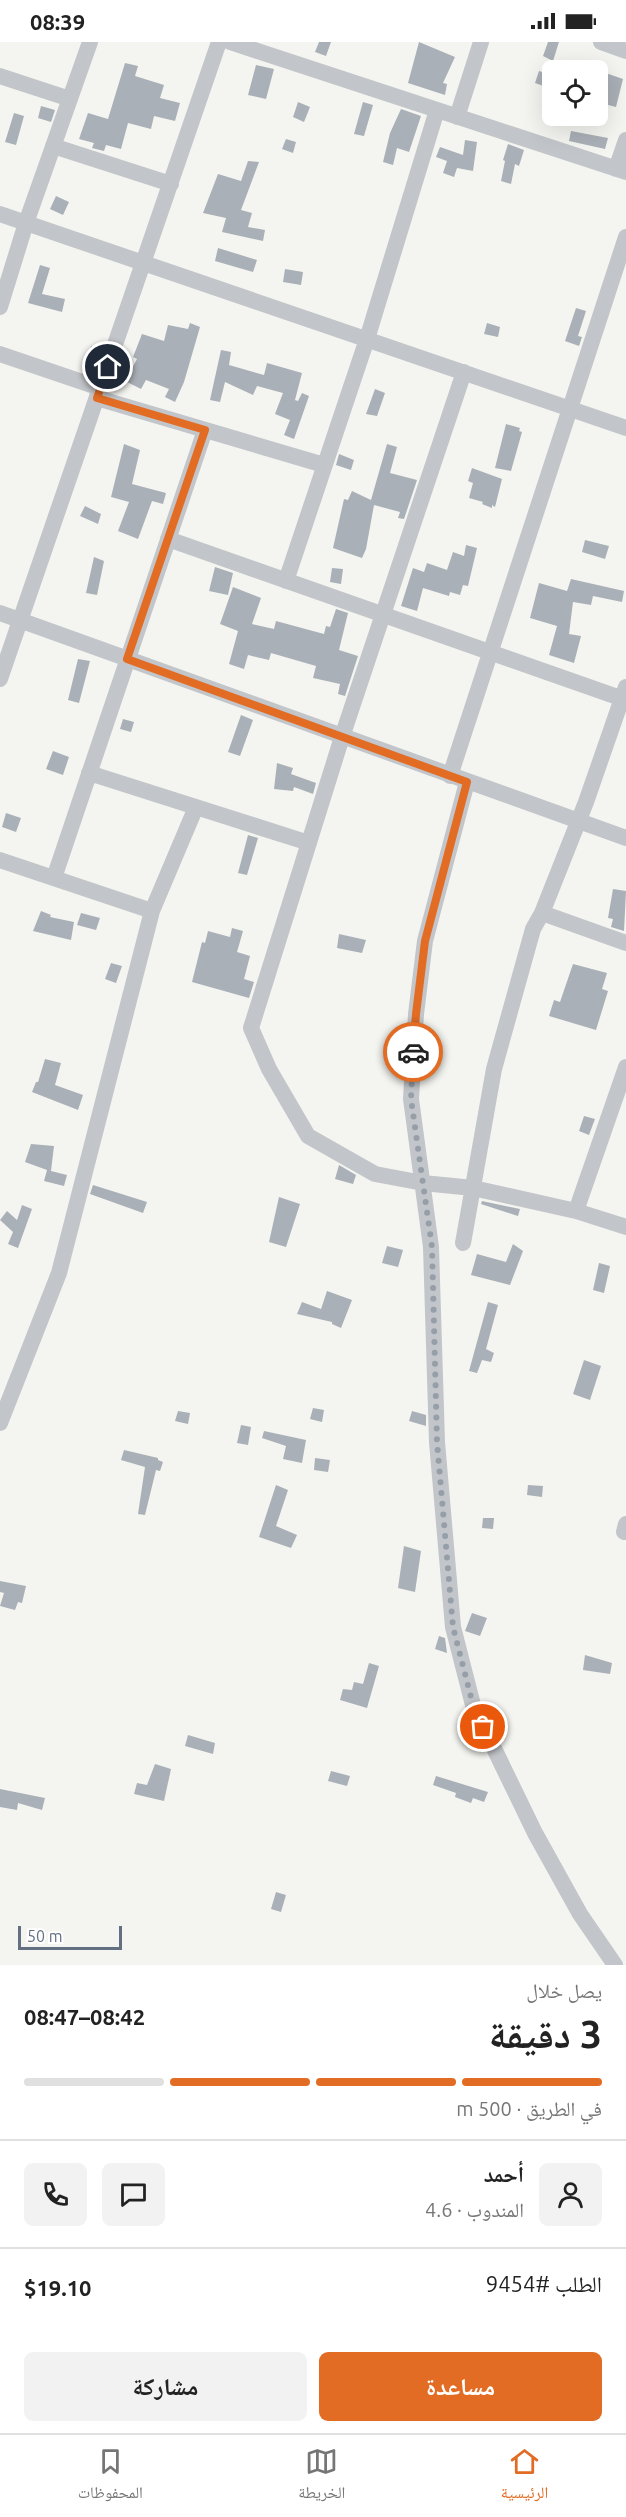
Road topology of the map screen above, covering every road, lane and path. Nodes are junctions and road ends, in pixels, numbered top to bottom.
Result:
1 (90, 42) edge
2 (219, 42) edge
3 (230, 42) edge
4 (481, 42) edge
5 (601, 42) edge
6 (626, 51) edge
7 (0, 76) edge
8 (70, 99) junction
9 (437, 110) junction
10 (457, 117) junction
11 (626, 140) edge
12 (54, 146) junction
13 (621, 170) edge
14 (171, 184) junction
15 (0, 214) edge
16 (26, 223) junction
17 (626, 237) edge
18 (144, 263) junction
19 (0, 307) edge
20 (366, 339) junction
21 (0, 354) edge
22 (464, 372) junction
23 (99, 393) junction
24 (569, 408) junction
25 (626, 428) edge
26 (205, 430) junction
27 (324, 465) junction
28 (168, 539) junction
29 (286, 580) junction
30 (0, 613) edge
31 (383, 615) junction
32 (20, 620) junction
33 (490, 652) junction
34 (127, 659) junction
35 (0, 679) edge
36 (625, 695) edge
37 (342, 737) junction
38 (89, 773) junction
39 (450, 776) junction
40 (467, 782) junction
41 (196, 807) junction
42 (578, 822) junction
43 (626, 838) edge
44 (309, 843) junction
45 (0, 860) edge
46 (54, 878) junction
47 (152, 911) junction
48 (542, 913) junction
49 (626, 943) edge
50 (626, 1067) edge
51 (423, 1184) junction
52 (473, 1188) junction
53 (576, 1211) junction
54 (626, 1227) edge
55 (463, 1243) dead end
56 (0, 1423) edge
57 (615, 1965) edge

1 - 8 street
2 - 14 street
3 - 9 street
4 - 10 street
5 - 6 street
7 - 8 street
8 - 12 street
9 - 10 street
9 - 20 street
10 - 13 street
11 - 13 street
12 - 14 street
12 - 16 street
14 - 18 street
15 - 16 street
16 - 18 street
16 - 19 street
17 - 24 street
18 - 20 street
18 - 23 street
20 - 22 street
20 - 27 street
21 - 23 street
22 - 24 street
22 - 31 street
23 - 26 street
23 - 32 street
24 - 25 street
24 - 33 street
26 - 27 street
26 - 28 street
27 - 29 street
28 - 29 street
28 - 34 street
29 - 31 street
30 - 32 street
31 - 33 street
31 - 37 street
32 - 34 street
32 - 35 street
33 - 36 street
33 - 39 street
34 - 37 street
34 - 38 street
36 - 42 street
37 - 39 street
37 - 44 street
38 - 41 street
38 - 46 street
39 - 40 street
40 - 42 street
40 - 51 street
41 - 44 street
41 - 47 street
42 - 43 street
42 - 48 street
44 - 51 street
45 - 46 street
46 - 47 street
47 - 56 street
48 - 49 street
48 - 52 street
50 - 53 street
51 - 52 street
51 - 57 street
52 - 53 street
52 - 55 street
53 - 54 street

